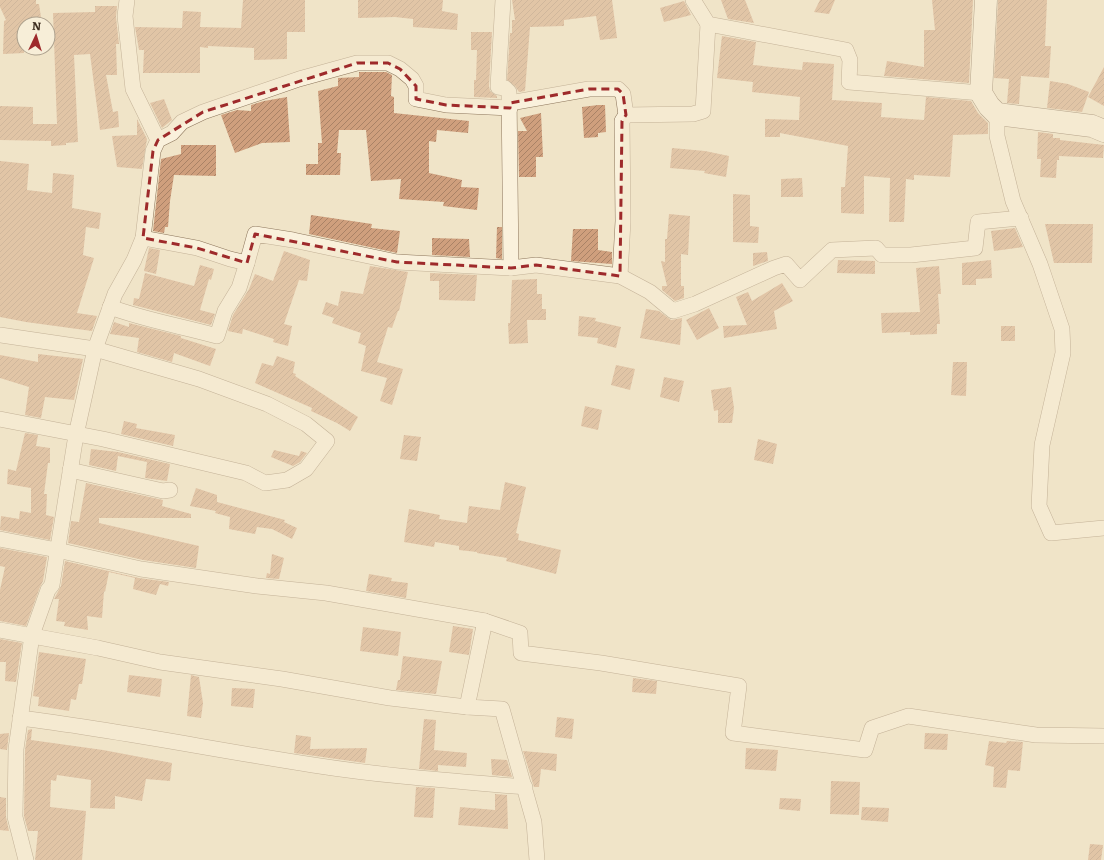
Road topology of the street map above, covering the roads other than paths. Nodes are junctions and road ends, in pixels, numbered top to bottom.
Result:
1 (127, 0) edge
2 (503, 0) edge
3 (693, 0) edge
4 (986, 0) edge
5 (708, 24) junction
6 (981, 93) junction
7 (510, 106) junction
8 (626, 114) junction
9 (997, 114) junction
10 (1104, 131) edge
11 (158, 140) junction
12 (1021, 218) junction
13 (143, 238) junction
14 (247, 262) junction
15 (511, 268) junction
16 (620, 276) junction
17 (110, 307) junction
18 (0, 335) edge
19 (95, 349) junction
20 (0, 419) edge
21 (76, 435) junction
22 (70, 470) junction
23 (170, 490) dead end
24 (1104, 528) edge
25 (0, 539) edge
26 (57, 550) junction
27 (485, 621) junction
28 (0, 630) edge
29 (32, 635) junction
30 (466, 707) junction
31 (20, 718) junction
32 (1104, 736) edge
33 (525, 787) junction
34 (26, 860) edge
35 (537, 860) edge

1 - 11 street
2 - 7 street
3 - 5 street
4 - 6 street
5 - 6 street
5 - 8 street
6 - 9 street
7 - 8 street
7 - 11 street
7 - 15 street
8 - 16 street
9 - 10 street
9 - 12 street
11 - 13 street
12 - 16 street
12 - 24 street
13 - 14 street
13 - 17 street
14 - 15 street
14 - 17 street
15 - 16 street
17 - 19 street
18 - 19 street
19 - 21 street
19 - 21 street
20 - 21 street
21 - 22 street
22 - 23 street
22 - 26 street
25 - 26 street
26 - 27 street
26 - 29 street
27 - 30 street
27 - 32 street
28 - 29 street
29 - 30 street
29 - 31 street
30 - 33 street
31 - 33 street
31 - 34 street
33 - 35 street

